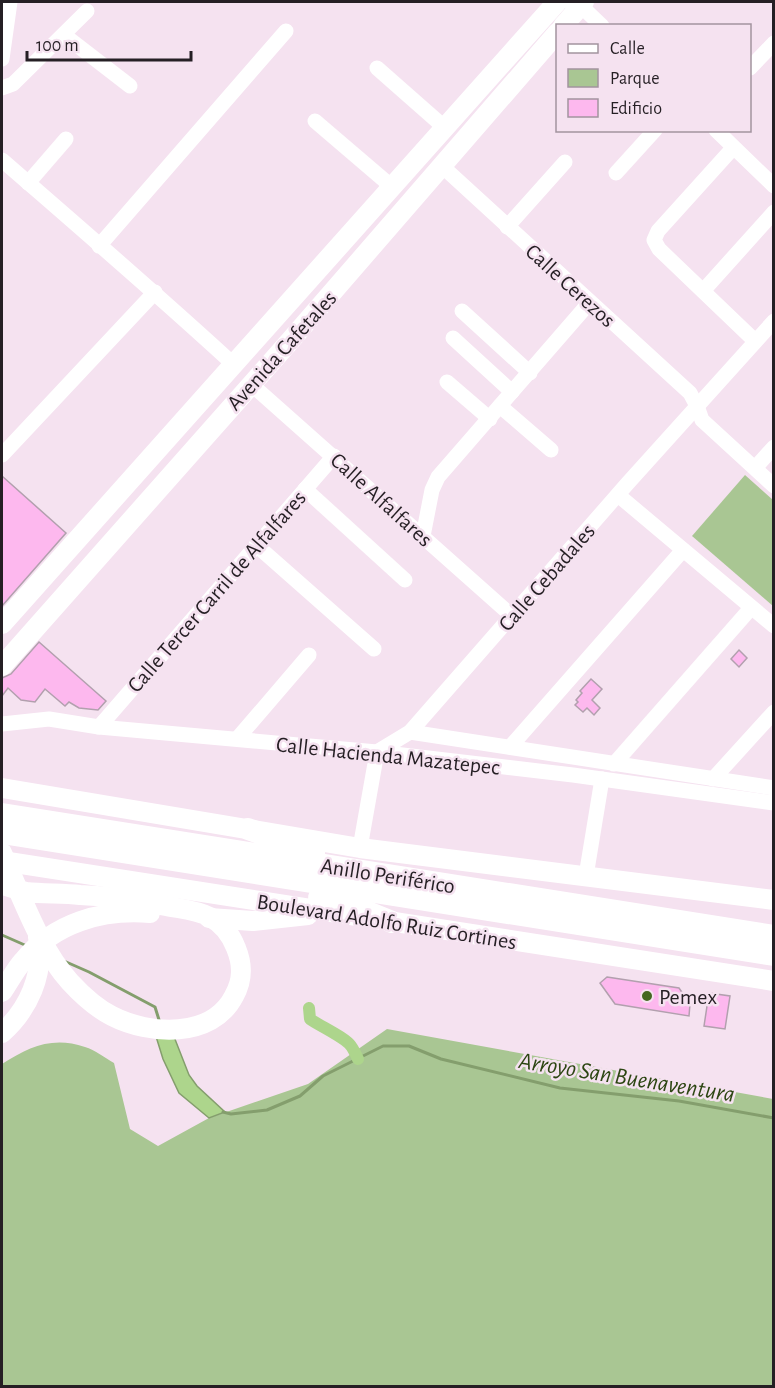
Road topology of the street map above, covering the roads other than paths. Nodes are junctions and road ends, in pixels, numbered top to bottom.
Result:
1 (10, 2) edge
2 (557, 2) edge
3 (578, 3) edge
4 (87, 11) dead end
5 (564, 24) edge
6 (600, 24) edge
7 (286, 31) dead end
8 (556, 34) edge
9 (64, 35) junction
10 (521, 41) junction
11 (774, 43) edge
12 (2, 59) edge
13 (751, 67) edge
14 (377, 68) dead end
15 (130, 86) dead end
16 (2, 88) edge
17 (315, 122) dead end
18 (444, 127) junction
19 (653, 132) edge
20 (718, 132) edge
21 (66, 139) dead end
22 (734, 148) junction
23 (2, 160) edge
24 (436, 161) junction
25 (565, 162) dead end
26 (616, 173) dead end
27 (28, 183) junction
28 (773, 184) edge
29 (391, 186) junction
30 (774, 212) edge
31 (507, 227) junction
32 (99, 246) junction
33 (703, 291) junction
34 (155, 292) junction
35 (590, 302) junction
36 (462, 311) dead end
37 (271, 320) junction
38 (774, 321) edge
39 (453, 338) dead end
40 (290, 341) junction
41 (755, 341) junction
42 (232, 363) junction
43 (530, 373) junction
44 (447, 382) dead end
45 (252, 384) junction
46 (512, 392) junction
47 (237, 399) junction
48 (501, 406) junction
49 (697, 406) junction
50 (490, 419) junction
51 (774, 447) edge
52 (551, 450) dead end
53 (2, 455) edge
54 (333, 456) junction
55 (755, 468) junction
56 (774, 486) edge
57 (305, 489) junction
58 (618, 495) junction
59 (423, 537) junction
60 (256, 545) junction
61 (683, 550) junction
62 (405, 580) dead end
63 (751, 608) junction
64 (512, 616) junction
65 (2, 624) edge
66 (774, 626) edge
67 (2, 633) edge
68 (374, 649) dead end
69 (309, 655) dead end
70 (2, 656) edge
71 (2, 666) edge
72 (774, 712) edge
73 (2, 724) edge
74 (99, 727) junction
75 (410, 732) junction
76 (237, 739) junction
77 (510, 747) junction
78 (377, 752) junction
79 (574, 757) junction
80 (615, 764) junction
81 (573, 775) junction
82 (602, 779) junction
83 (713, 779) junction
84 (2, 788) edge
85 (769, 795) edge
86 (2, 814) edge
87 (248, 829) junction
88 (2, 833) edge
89 (360, 848) junction
90 (2, 853) edge
91 (2, 861) edge
92 (223, 868) junction
93 (366, 871) junction
94 (586, 876) junction
95 (2, 885) edge
96 (774, 900) edge
97 (322, 912) junction
98 (392, 922) junction
99 (36, 926) junction
100 (774, 936) edge
101 (774, 955) edge
102 (774, 981) edge
103 (2, 992) edge
104 (2, 1033) edge

1 - 12 street
2 - 10 main road, Avenida Cafetales
3 - 5 main road
3 - 6 street
4 - 9 street
7 - 32 street
8 - 24 main road, Avenida Cafetales
9 - 15 street
9 - 16 street
10 - 18 main road, Avenida Cafetales
10 - 24 main road
11 - 13 street
14 - 18 street
17 - 29 street
18 - 29 main road, Avenida Cafetales
19 - 26 street
20 - 22 street
21 - 27 street
22 - 28 street
22 - 33 street
23 - 27 street
24 - 31 street, Calle Cerezos
24 - 40 main road, Avenida Cafetales
24 - 67 main road
25 - 31 street
27 - 32 street
29 - 37 main road, Avenida Cafetales
30 - 33 street
31 - 35 street, Calle Cerezos
32 - 34 street
33 - 41 street
34 - 42 street
34 - 53 street
35 - 43 street
35 - 49 street, Calle Cerezos
36 - 43 street
37 - 40 main road
37 - 42 main road, Avenida Cafetales
38 - 41 street, Calle Cebadales
39 - 46 street
40 - 45 main road, Avenida Cafetales
41 - 49 street, Calle Cebadales
42 - 65 main road, Avenida Cafetales
43 - 46 street
44 - 50 street
45 - 47 main road, Avenida Cafetales
45 - 54 street, Calle Alfalfares
46 - 48 street
47 - 70 main road
47 - 71 main road, Avenida Cafetales
48 - 50 street
48 - 52 street
49 - 55 street, Calle Cerezos
49 - 58 street, Calle Cebadales
50 - 59 street
51 - 55 street
54 - 57 street, Calle Tercer Carril de Alfalfares
54 - 59 street, Calle Alfalfares
55 - 56 street, Calle Cerezos
57 - 60 street, Calle Tercer Carril de Alfalfares
57 - 62 street
58 - 61 street
58 - 64 street, Calle Cebadales
59 - 64 street, Calle Alfalfares
60 - 68 street
60 - 74 street, Calle Tercer Carril de Alfalfares
61 - 63 street
61 - 77 street
63 - 66 street
63 - 80 street
64 - 75 street, Calle Cebadales
69 - 76 street
72 - 83 street
73 - 74 street, Calle Hacienda Mazatepec
74 - 76 street, Calle Hacienda Mazatepec
75 - 77 street, Calle Hacienda Mazatepec
75 - 78 street, Calle Cebadales
76 - 78 street, Calle Hacienda Mazatepec
77 - 79 street, Calle Hacienda Mazatepec
78 - 81 street, Calle Hacienda Mazatepec
78 - 89 street
79 - 80 street, Calle Hacienda Mazatepec
79 - 81 street
80 - 83 street, Calle Hacienda Mazatepec
81 - 82 street, Calle Hacienda Mazatepec
82 - 85 street, Calle Hacienda Mazatepec
82 - 94 street
83 - 85 street, Calle Hacienda Mazatepec
84 - 87 main road
86 - 93 highway, Anillo Periférico
87 - 89 main road
87 - 93 highway
88 - 92 highway, Anillo Periférico
89 - 94 main road
90 - 99 main road
91 - 97 main road, Boulevard Adolfo Ruiz Cortines
92 - 98 highway
92 - 101 highway, Anillo Periférico
93 - 100 highway, Anillo Periférico
94 - 96 main road
95 - 99 main road
97 - 98 main road, Boulevard Adolfo Ruiz Cortines
97 - 103 main road
98 - 102 main road, Boulevard Adolfo Ruiz Cortines
99 - 104 main road

